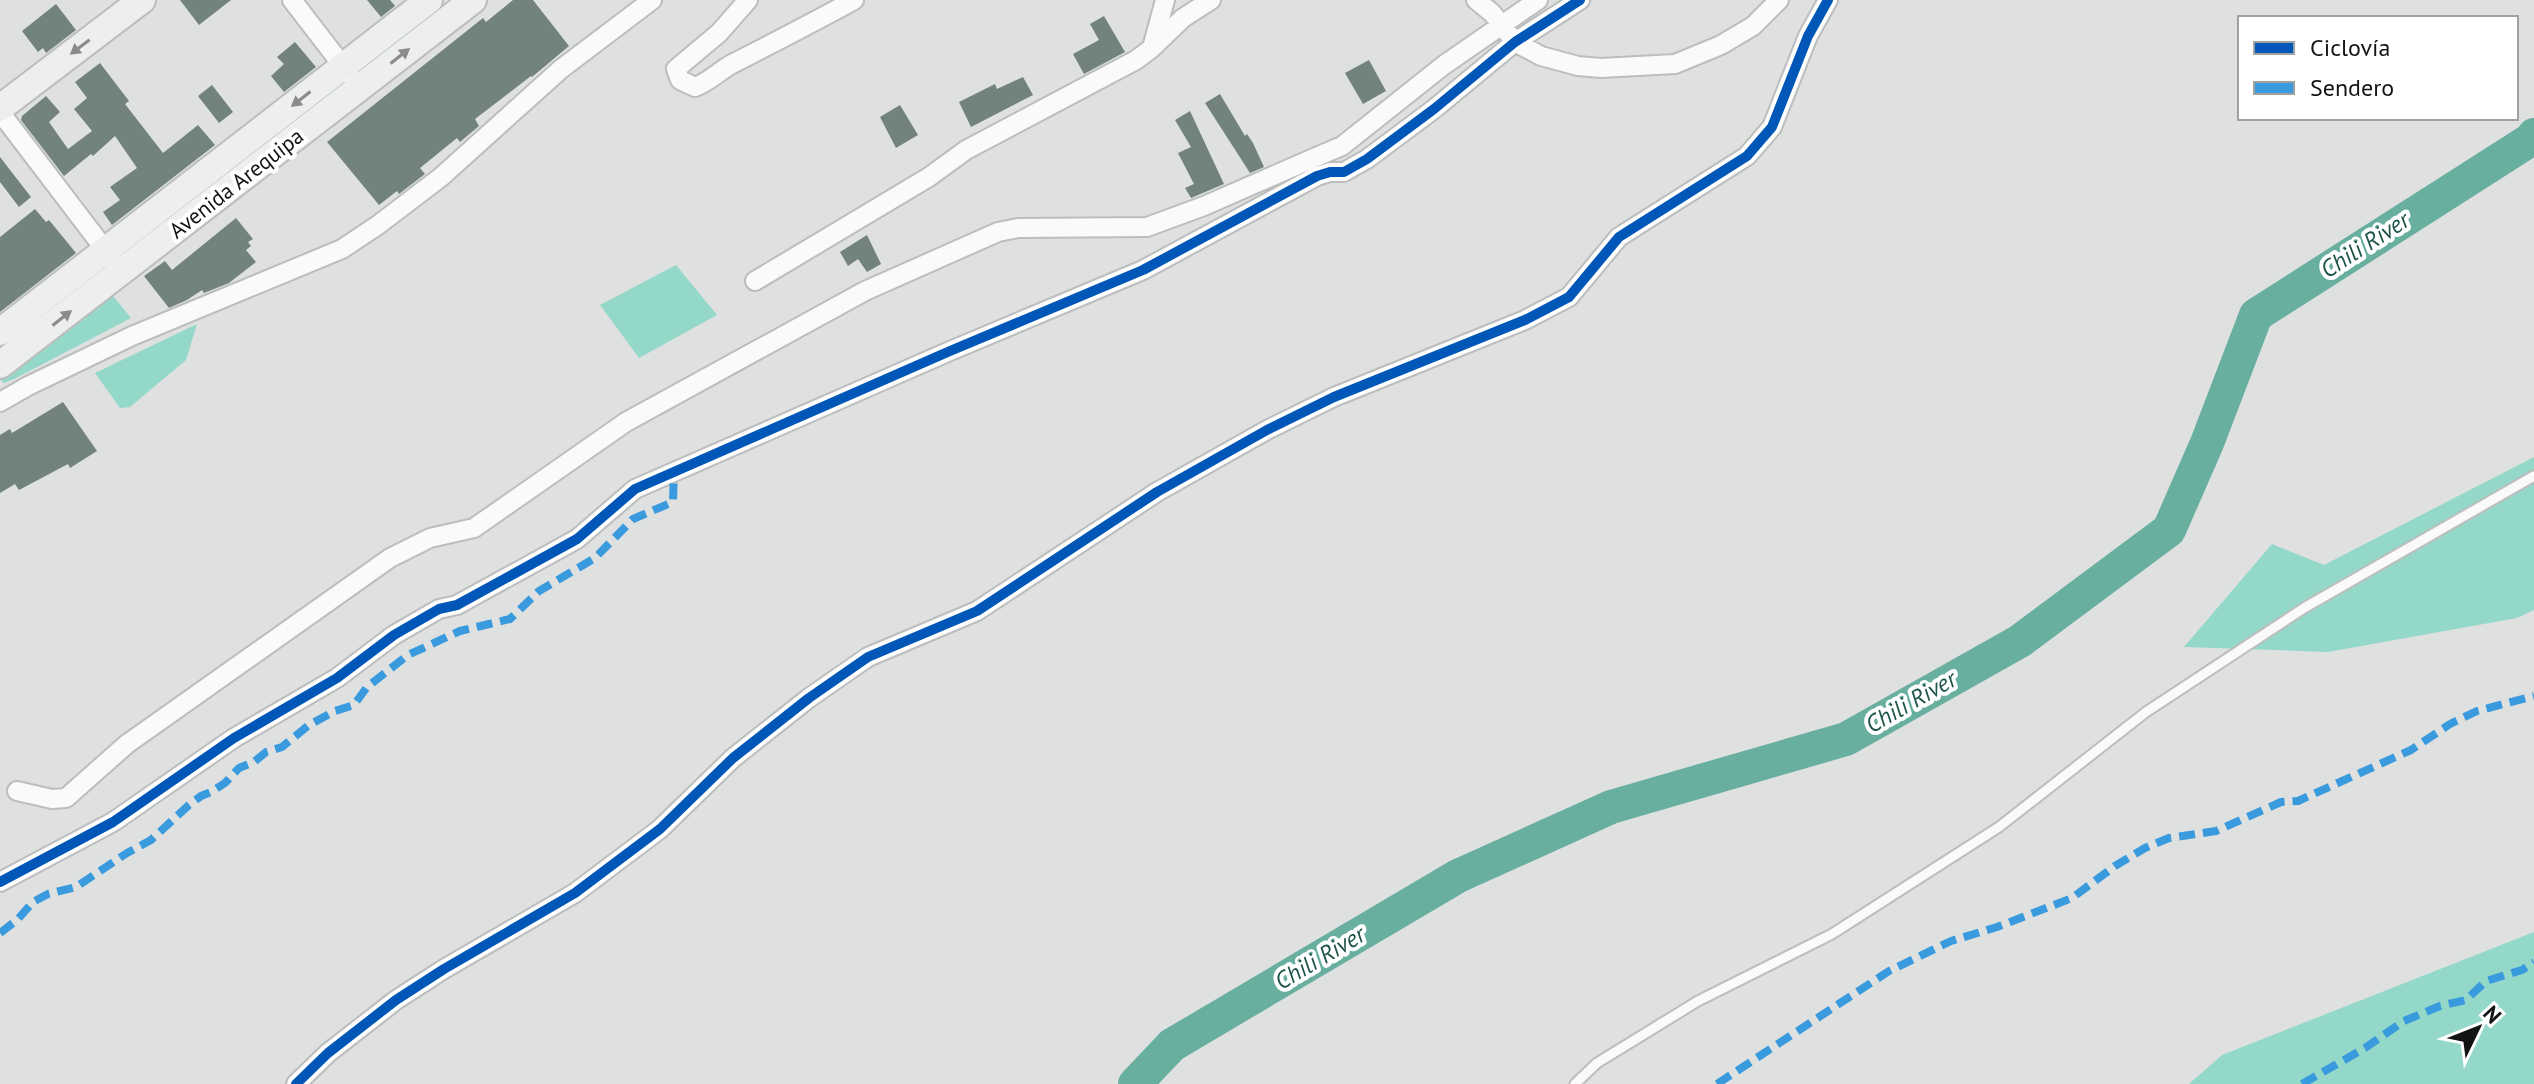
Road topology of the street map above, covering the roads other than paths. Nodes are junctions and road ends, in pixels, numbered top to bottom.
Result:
1 (142, 0) edge
2 (292, 0) edge
3 (429, 0) edge
4 (473, 0) edge
5 (652, 0) edge
6 (748, 0) edge
7 (854, 0) edge
8 (1165, 0) edge
9 (1211, 0) edge
10 (1476, 0) edge
11 (1538, 0) edge
12 (1580, 0) edge
13 (1779, 0) edge
14 (1828, 0) edge
15 (1501, 24) junction
16 (1515, 42) junction
17 (1152, 48) junction
18 (343, 67) junction
19 (359, 88) junction
20 (0, 110) edge
21 (114, 261) junction
22 (755, 281) dead end
23 (0, 332) edge
24 (0, 365) edge
25 (0, 402) edge
26 (2534, 476) edge
27 (17, 791) dead end
28 (0, 882) edge
29 (296, 1084) edge
30 (1575, 1084) edge

1 -> 20 main road
2 - 18 street
3 - 18 main road, Avenida Arequipa
19 -> 4 main road, Avenida Arequipa
5 - 25 street
6 - 7 street
8 - 17 street
9 - 17 street
10 - 15 street
11 - 15 street
12 - 16 street
13 - 16 street
14 - 29 street
15 - 16 street
15 - 27 street
16 - 28 street
17 - 22 street
18 - 19 street
18 -> 21 main road, Avenida Arequipa
19 - 21 main road, Avenida Arequipa
20 - 21 street
21 - 23 main road, Avenida Arequipa
24 -> 21 main road, Avenida Arequipa
26 - 30 lane

